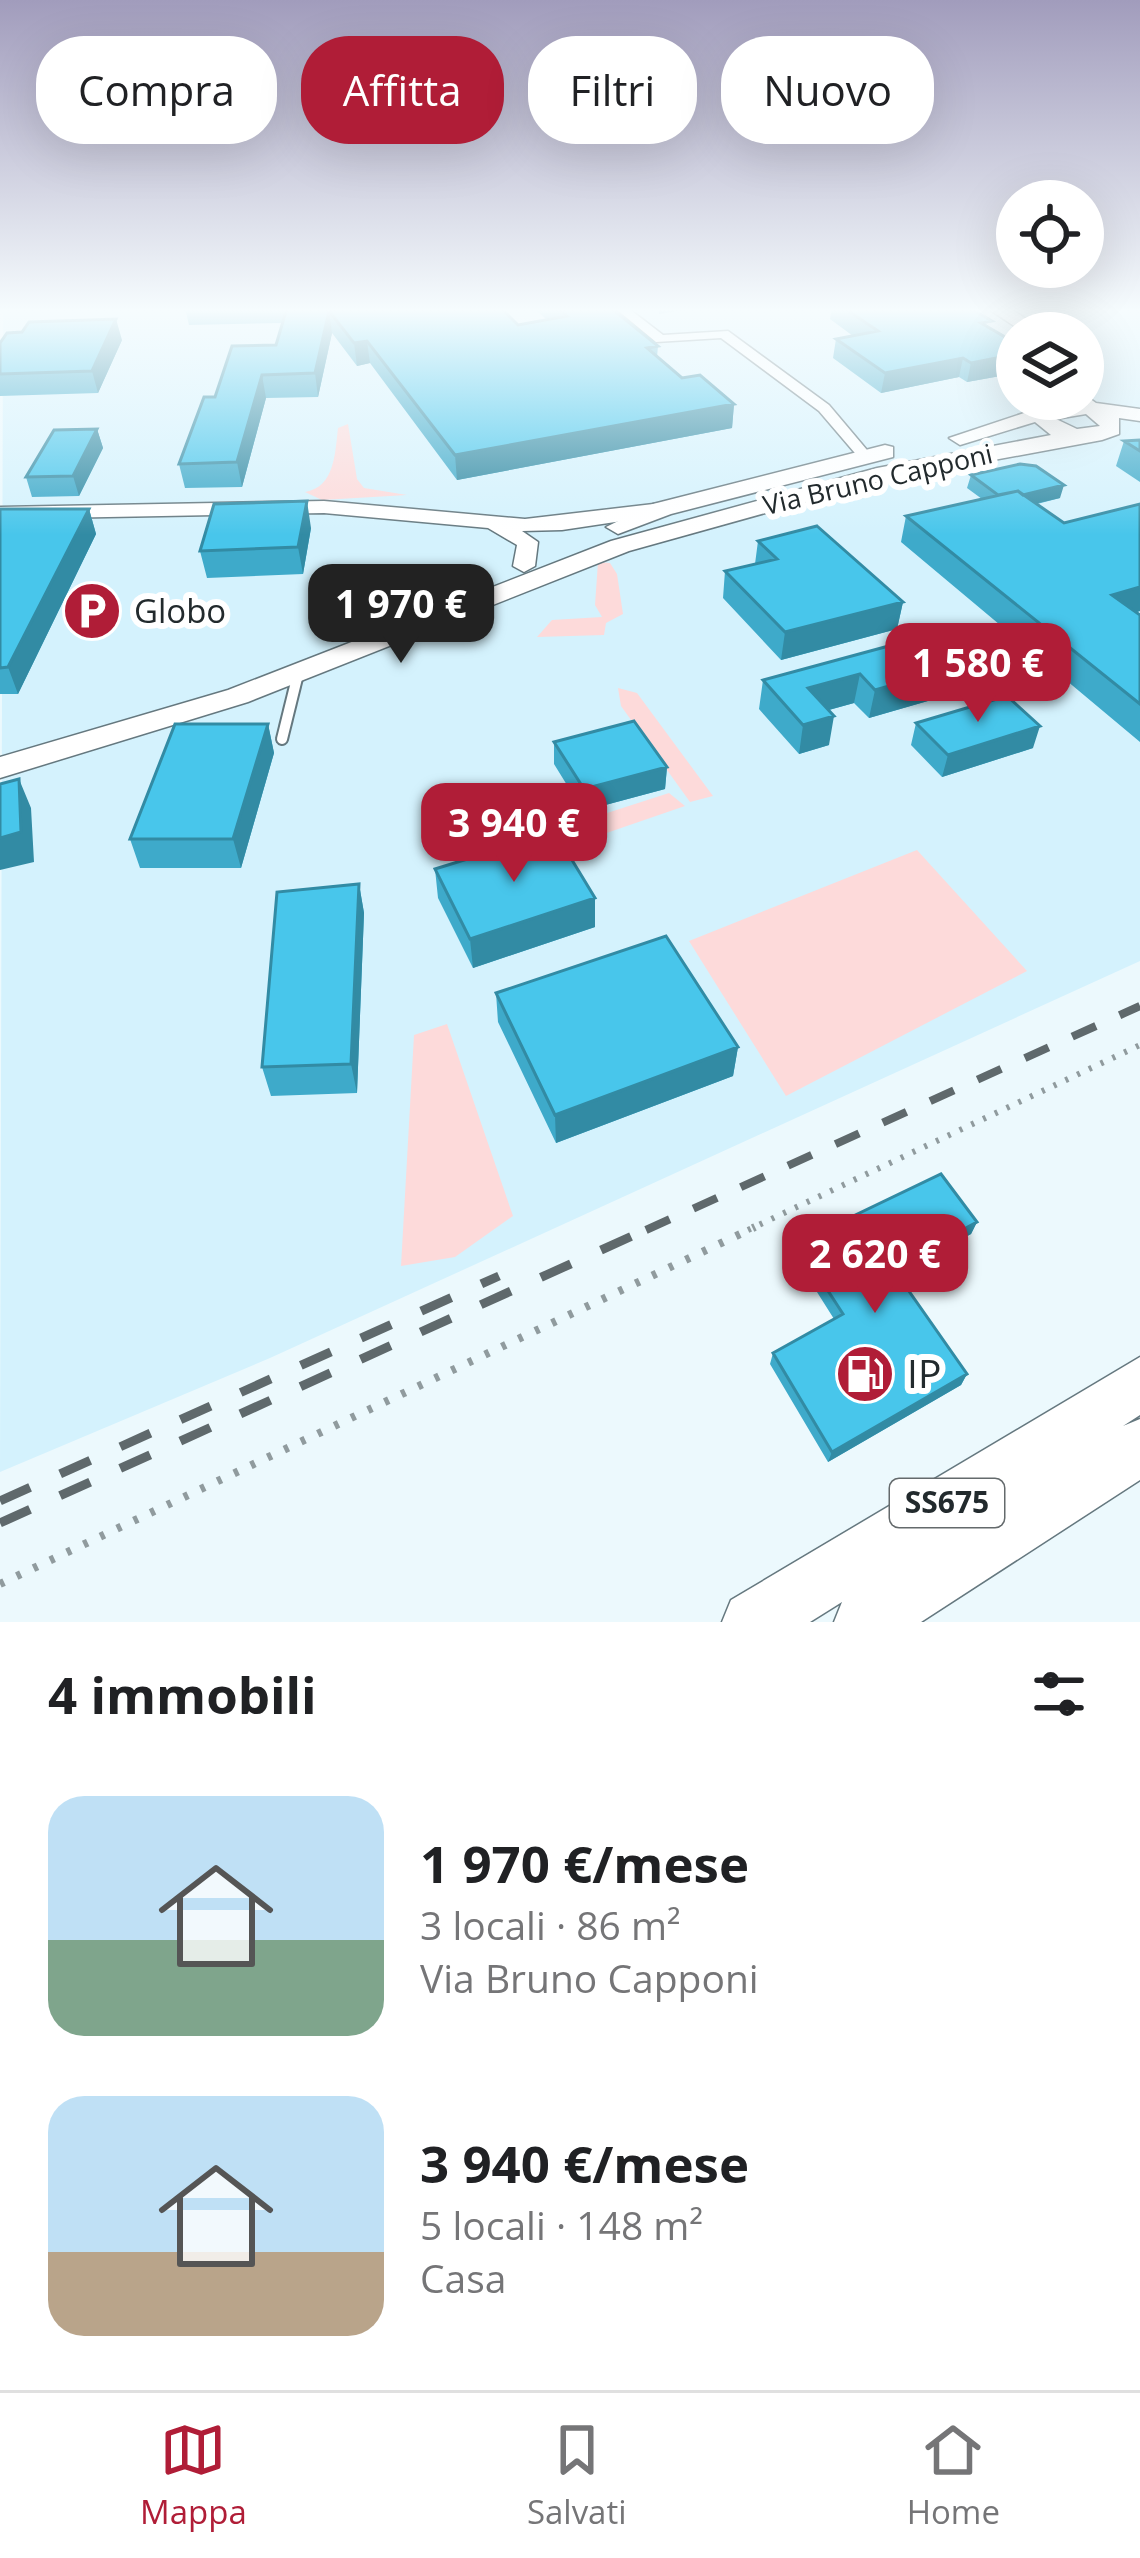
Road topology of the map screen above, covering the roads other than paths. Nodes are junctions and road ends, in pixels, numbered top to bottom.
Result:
1 (791, 384) edge
2 (1104, 408) edge
3 (1140, 415) edge
4 (1104, 417) edge
5 (1017, 420) edge
6 (1046, 420) edge
7 (1108, 432) junction
8 (1140, 432) edge
9 (1078, 436) junction
10 (865, 456) junction
11 (0, 513) edge
12 (670, 519) junction
13 (488, 523) junction
14 (524, 566) junction
15 (298, 674) junction
16 (282, 739) dead end
17 (0, 752) edge
18 (0, 768) edge
19 (1140, 1384) edge
20 (1140, 1447) edge
21 (753, 1622) edge
22 (865, 1622) edge

1 - 10 street
2 - 3 main road, Via Bruno Capponi
4 - 7 main road
5 - 10 main road, Via Bruno Capponi
6 - 9 main road
7 - 8 main road, Via Bruno Capponi
7 - 9 main road, Via Bruno Capponi
9 - 12 main road, Via Bruno Capponi
10 - 12 main road, Via Bruno Capponi
11 - 13 street
12 - 13 street
12 - 14 main road, Via Bruno Capponi
12 - 15 main road, Via Bruno Capponi
13 - 14 street
14 - 17 main road, Via Bruno Capponi
15 - 16 lane
15 - 18 main road, Via Bruno Capponi
19 - 21 highway, SS675
20 - 22 highway, SS675

